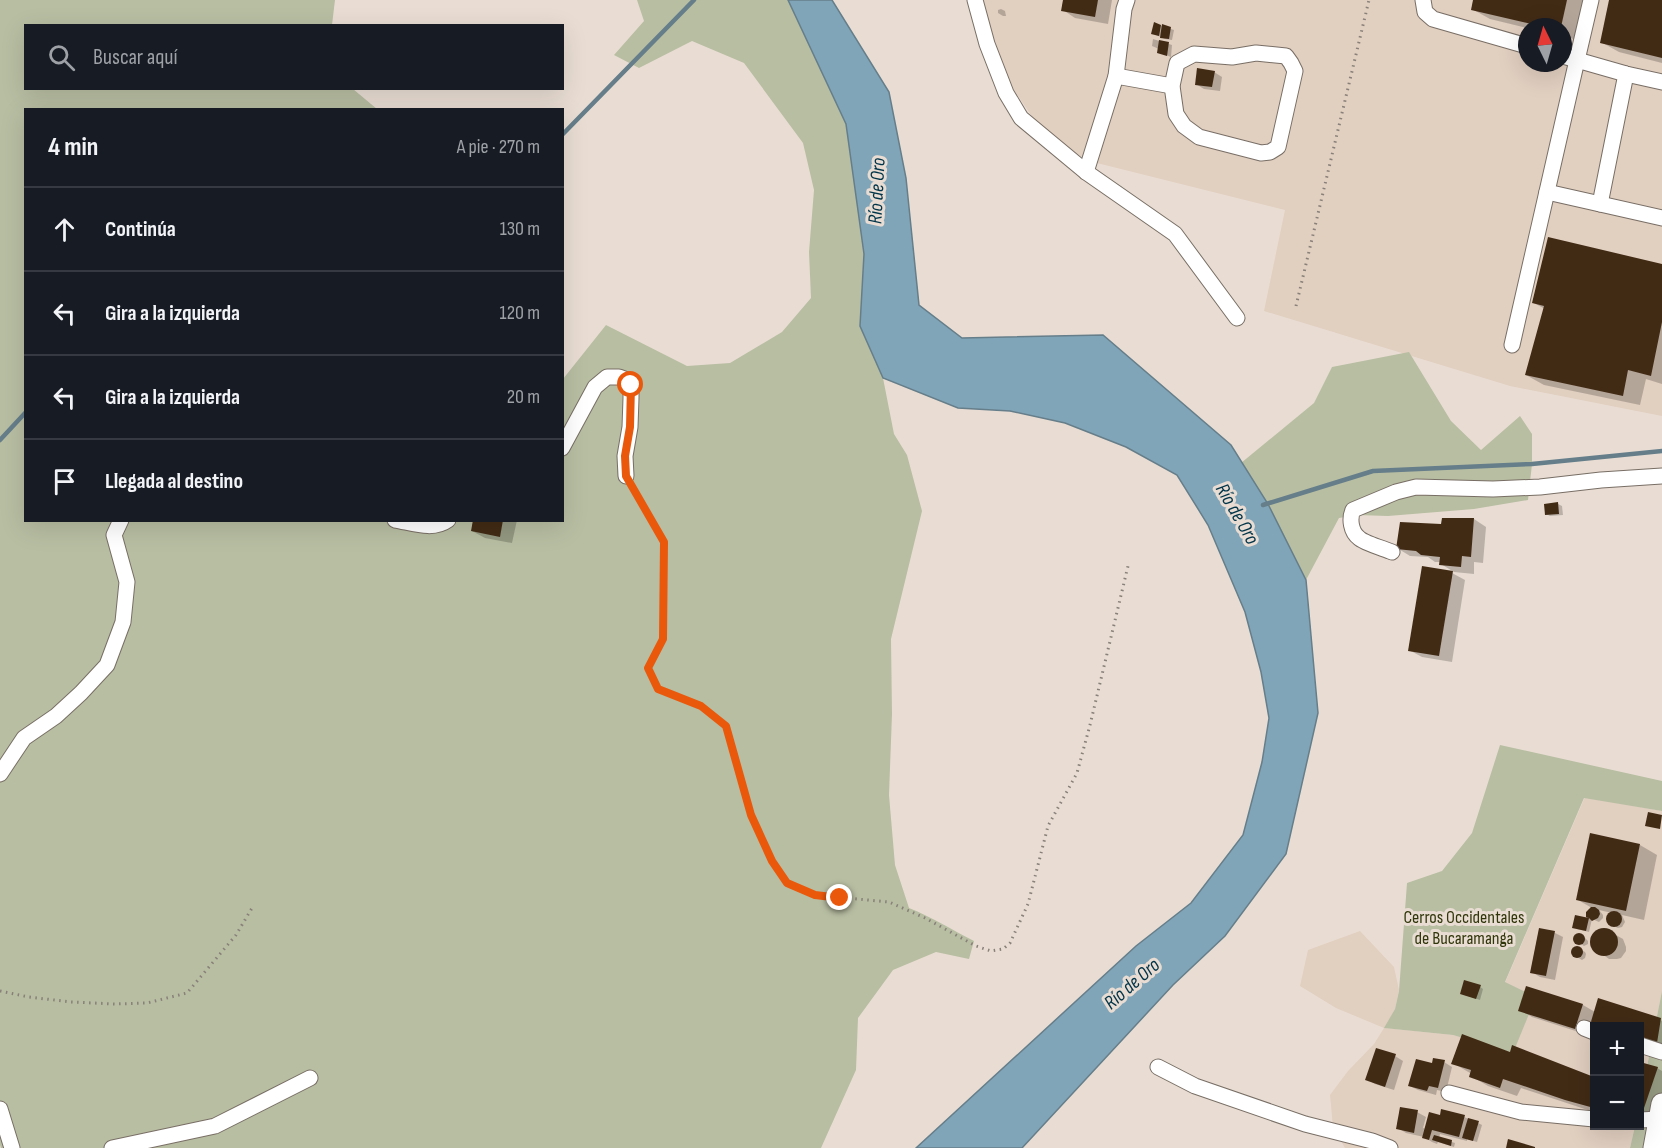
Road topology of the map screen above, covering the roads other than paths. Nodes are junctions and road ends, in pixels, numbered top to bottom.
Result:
1 (975, 0) edge
2 (1127, 0) edge
3 (1423, 0) edge
4 (1592, 0) edge
5 (1518, 43) edge
6 (1572, 53) edge
7 (1572, 59) edge
8 (1568, 72) edge
9 (1626, 74) junction
10 (1116, 76) junction
11 (1662, 82) edge
12 (1172, 87) junction
13 (1086, 172) junction
14 (1547, 192) junction
15 (1600, 204) junction
16 (1662, 218) edge
17 (1237, 318) dead end
18 (1512, 345) dead end
19 (564, 444) edge
20 (626, 476) road end
21 (1662, 476) edge
22 (120, 522) edge
23 (406, 522) edge
24 (446, 522) edge
25 (1392, 552) dead end
26 (0, 774) edge
27 (1644, 1046) edge
28 (1662, 1052) edge
29 (1158, 1067) dead end
30 (309, 1078) dead end
31 (1449, 1093) dead end
32 (0, 1109) edge
33 (1653, 1114) edge
34 (1590, 1119) edge
35 (12, 1148) edge
36 (112, 1148) edge
37 (1390, 1148) edge
38 (1654, 1148) edge

1 - 13 lane
2 - 10 lane
3 - 5 lane
4 - 6 lane
7 - 9 lane
8 - 14 lane
9 - 11 lane
9 - 15 lane
10 - 12 lane
10 - 13 lane
12 - 12 lane
13 - 17 lane
14 - 15 lane
14 - 18 lane
15 - 16 lane
19 - 20 lane
21 - 25 lane
22 - 26 lane
23 - 24 lane
27 - 28 lane
29 - 37 lane
30 - 36 lane
31 - 34 lane
32 - 35 lane
33 - 38 highway

